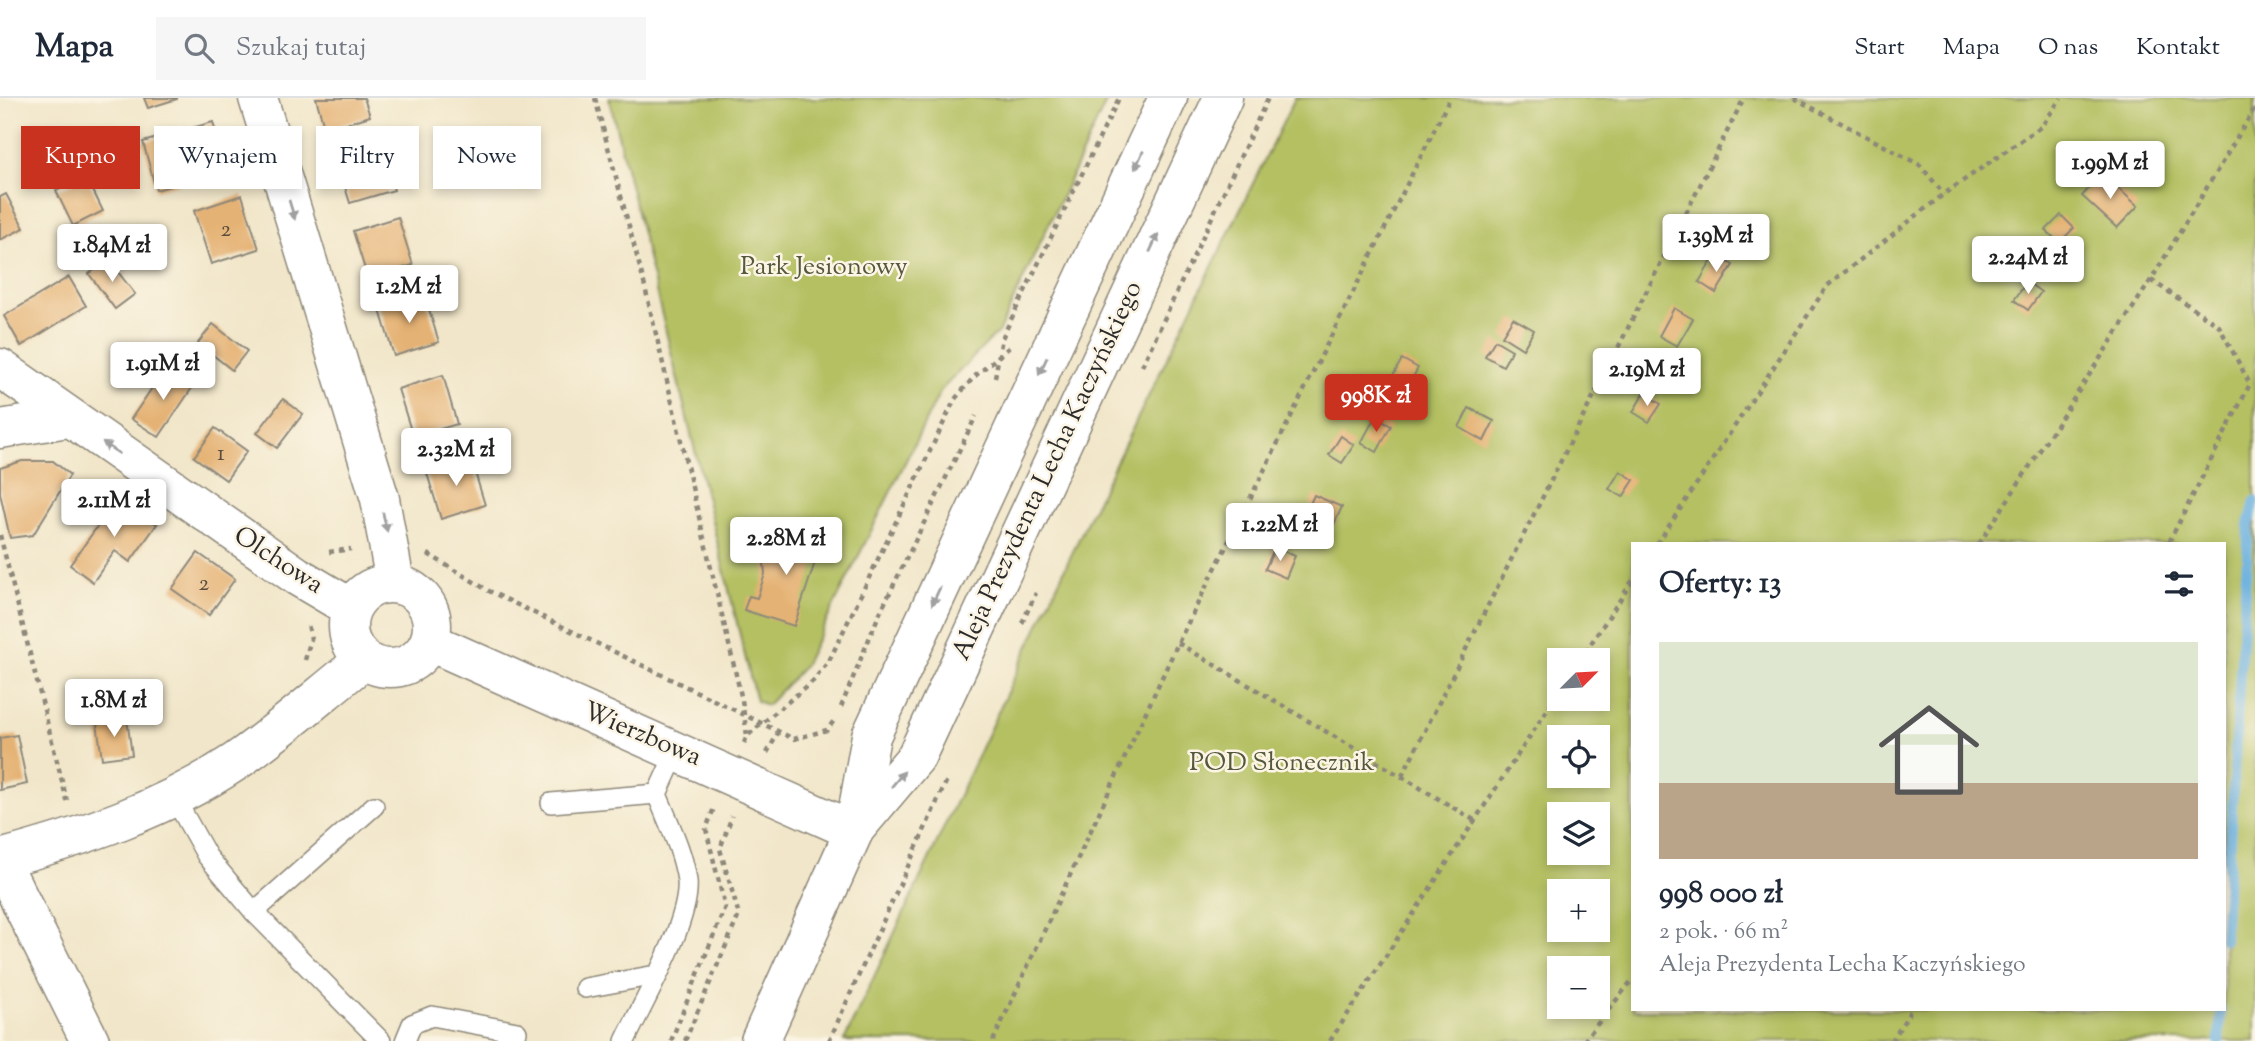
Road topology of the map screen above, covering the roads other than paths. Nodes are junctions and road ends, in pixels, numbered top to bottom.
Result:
1 (258, 98) edge
2 (1168, 98) edge
3 (1223, 98) edge
4 (0, 368) edge
5 (68, 418) junction
6 (0, 429) edge
7 (395, 583) junction
8 (351, 608) junction
9 (430, 642) junction
10 (364, 660) junction
11 (677, 750) junction
12 (657, 794) junction
13 (174, 797) junction
14 (551, 803) dead end
15 (374, 806) dead end
16 (854, 831) junction
17 (0, 860) edge
18 (254, 912) junction
19 (656, 975) junction
20 (585, 988) dead end
21 (517, 1032) dead end
22 (90, 1041) edge
23 (381, 1041) edge
24 (405, 1041) edge
25 (625, 1041) edge
26 (760, 1041) edge

1 -> 7 street
2 -> 16 street, Aleja Prezydenta Lecha Kaczyńskiego
16 -> 3 street, Aleja Prezydenta Lecha Kaczyńskiego
4 - 5 street, Olchowa
5 - 6 street
8 -> 5 street, Olchowa
7 - 8 street
7 - 9 street
8 - 10 street
9 - 10 street
9 - 11 street, Wierzbowa
10 - 13 street
11 - 12 lane
11 - 16 street, Wierzbowa
12 - 14 lane
12 - 19 lane
13 - 17 street
13 - 18 lane
15 - 18 lane
16 - 26 street, Aleja Prezydenta Lecha Kaczyńskiego
17 - 22 street
18 - 23 lane
19 - 20 lane
19 - 25 lane
21 - 24 lane

